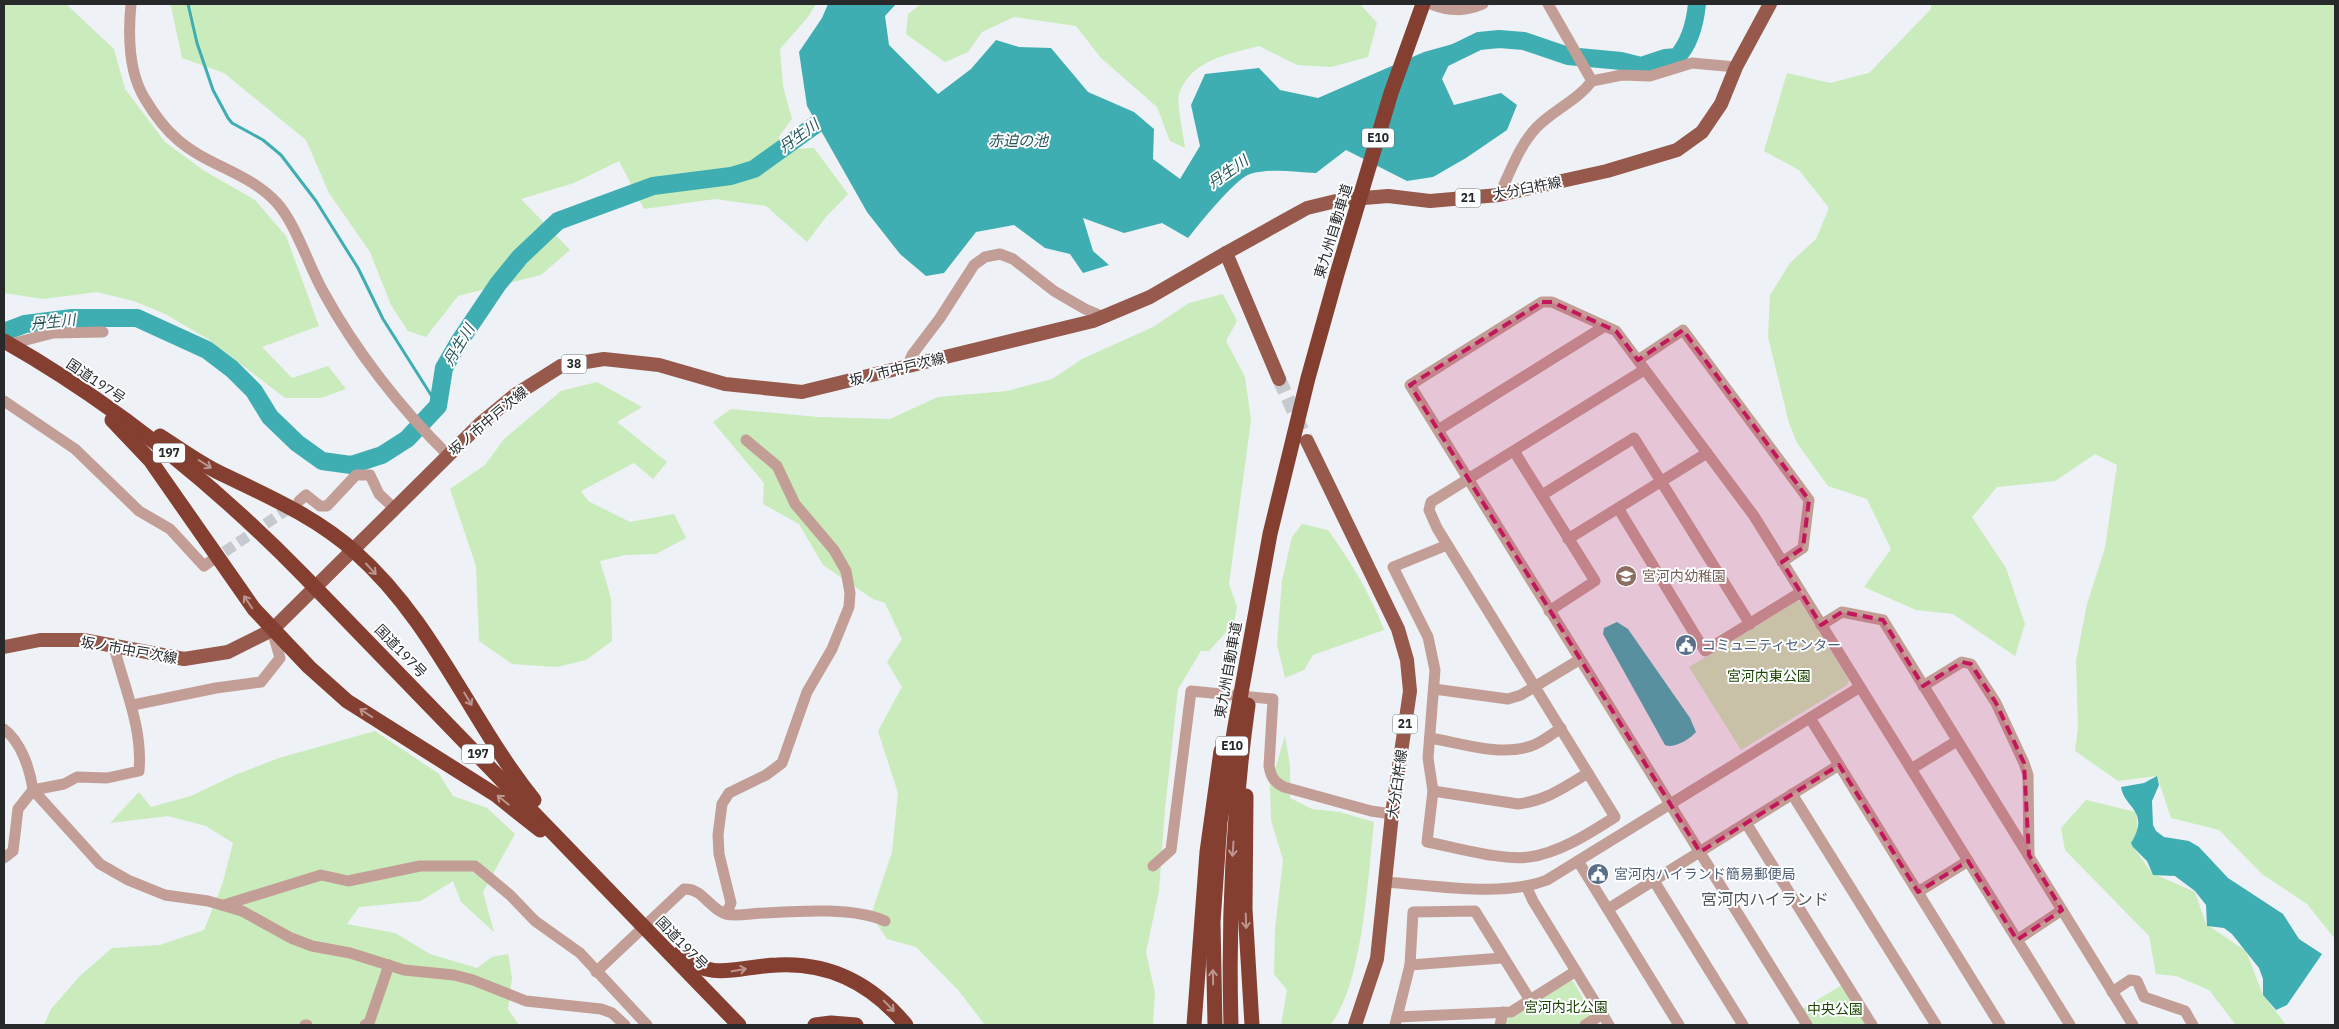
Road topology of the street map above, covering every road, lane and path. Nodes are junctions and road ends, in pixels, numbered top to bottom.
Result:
1 (131, 4) edge
2 (1423, 4) edge
3 (1431, 4) edge
4 (1482, 4) edge
5 (1548, 4) edge
6 (1770, 4) edge
7 (1736, 67) junction
8 (1591, 79) junction
9 (1499, 195) junction
10 (1226, 253) junction
11 (1104, 317) junction
12 (1605, 326) junction
13 (103, 332) dead end
14 (4, 341) edge
15 (4, 346) edge
16 (19, 350) junction
17 (1641, 365) junction
18 (907, 367) junction
19 (1279, 379) tunnel mouth
20 (89, 394) junction
21 (4, 401) edge
22 (1438, 430) junction
23 (746, 440) dead end
24 (1307, 441) tunnel mouth
25 (1514, 451) junction
26 (1707, 453) junction
27 (448, 455) junction
28 (1286, 472) junction
29 (1469, 479) junction
30 (1661, 482) junction
31 (1542, 496) junction
32 (299, 502) tunnel mouth
33 (1618, 508) junction
34 (395, 509) junction
35 (1270, 534) junction
36 (1568, 539) junction
37 (1447, 544) junction
38 (354, 551) junction
39 (211, 561) dead end
40 (1782, 562) junction
41 (1801, 592) junction
42 (1550, 611) junction
43 (1750, 624) junction
44 (1821, 625) junction
45 (272, 630) junction
46 (4, 647) edge
47 (114, 647) junction
48 (1579, 660) junction
49 (1252, 680) junction
50 (1923, 686) junction
51 (1535, 687) junction
52 (1860, 687) junction
53 (1434, 688) junction
54 (133, 705) junction
55 (1810, 718) junction
56 (1561, 728) junction
57 (4, 730) edge
58 (1430, 738) junction
59 (1957, 741) junction
60 (1839, 765) junction
61 (1911, 769) junction
62 (1588, 773) junction
63 (33, 790) junction
64 (1433, 792) junction
65 (1792, 794) junction
66 (1670, 804) junction
67 (1392, 814) junction
68 (1746, 823) junction
69 (1700, 852) junction
70 (2029, 855) junction
71 (4, 858) edge
72 (1578, 861) junction
73 (1968, 861) junction
74 (583, 862) junction
75 (1153, 866) dead end
76 (1654, 881) junction
77 (1384, 882) junction
78 (1527, 888) junction
79 (1918, 892) junction
80 (224, 905) junction
81 (625, 907) junction
82 (1608, 909) junction
83 (2062, 910) junction
84 (726, 914) junction
85 (885, 921) dead end
86 (2017, 940) junction
87 (1502, 958) junction
88 (389, 965) junction
89 (1410, 965) junction
90 (600, 969) junction
91 (1576, 971) junction
92 (2112, 992) junction
93 (1530, 1000) junction
94 (1503, 1012) junction
95 (1603, 1014) junction
96 (1448, 1020) edge
97 (1396, 1021) edge
98 (365, 1025) edge
99 (626, 1025) edge
100 (648, 1025) edge
101 (739, 1025) edge
102 (815, 1025) edge
103 (856, 1025) edge
104 (906, 1025) edge
105 (1194, 1025) edge
106 (1215, 1025) edge
107 (1232, 1025) edge
108 (1252, 1025) edge
109 (1355, 1025) edge
110 (1500, 1025) edge
111 (1586, 1025) edge
112 (1609, 1025) edge
113 (1679, 1025) edge
114 (1743, 1025) edge
115 (1807, 1025) edge
116 (1872, 1025) edge
117 (1936, 1025) edge
118 (2000, 1025) edge
119 (2070, 1025) edge
120 (2133, 1025) edge
121 (2193, 1025) edge

1 - 27 street
2 - 28 highway, 東九州自動車道 / E10
3 - 4 street
5 - 8 street
6 - 7 main road, 大分臼杵線 / 21
7 - 8 street
7 - 9 main road, 大分臼杵線 / 21
8 - 9 street
9 - 10 main road, 大分臼杵線 / 21
10 - 11 main road, 坂ノ市中戸次線 / 38
10 - 19 main road
11 - 18 main road, 坂ノ市中戸次線 / 38
11 - 18 street
12 - 17 street
12 - 22 street
12 - 22 street
13 - 15 street
14 - 16 highway, 国道197号 / 197
16 - 20 highway, 国道197号 / 197
45 -> 16 highway
17 - 25 street
17 - 26 street
17 - 40 street
18 - 27 main road, 坂ノ市中戸次線 / 38
20 -> 38 highway
20 - 74 highway, 国道197号 / 197
21 - 39 street
22 - 29 street
23 - 84 street
24 - 67 main road, 大分臼杵線 / 21
25 - 29 street
25 - 31 street
26 - 30 street
26 - 40 street
27 - 34 main road, 坂ノ市中戸次線 / 38
28 - 35 highway, 東九州自動車道 / E10
28 - 49 highway, 東九州自動車道 / E10
29 - 37 street
29 - 42 street
30 - 31 street
30 - 33 street
30 - 43 street
31 - 36 street
32 - 34 street
33 - 36 street
33 - 43 street
34 - 38 main road, 坂ノ市中戸次線 / 38
35 - 105 highway
106 -> 35 highway, 東九州自動車道 / E10
36 - 42 street
37 - 51 street
37 - 53 street
38 - 45 main road, 坂ノ市中戸次線 / 38
38 -> 74 highway
40 - 41 street
41 - 43 street
41 - 44 street
42 - 48 street
44 - 50 street
44 - 52 street
45 - 47 main road, 坂ノ市中戸次線 / 38
45 - 54 street
74 -> 45 highway
46 - 47 main road, 坂ノ市中戸次線 / 38
47 - 54 street
48 - 51 street
48 - 66 street
49 -> 107 highway, 東九州自動車道 / E10
49 -> 108 highway
50 - 59 street
50 - 70 street
51 - 53 street
51 - 56 street
52 - 55 street
52 - 61 street
53 - 58 street
54 - 63 street
55 - 60 street
55 - 66 street
56 - 58 street
56 - 62 street
57 - 63 street
58 - 64 street
59 - 61 street
59 - 70 street
60 - 65 street
60 - 79 street
61 - 73 street
62 - 64 street
62 - 64 street
63 - 71 street
63 - 80 street
65 - 68 street
65 - 117 street
66 - 69 street
66 - 72 street
67 - 75 street
67 - 77 main road, 大分臼杵線 / 21
68 - 69 street
68 - 116 street
69 - 76 street
69 - 115 street
70 - 83 street
72 - 78 street
72 - 82 street
73 - 79 street
73 - 86 street
74 - 81 highway, 国道197号 / 197
76 - 82 street
76 - 114 street
77 - 78 street
77 - 109 main road, 大分臼杵線 / 21
78 - 91 street
79 - 118 street
80 - 88 street
80 - 90 street
81 - 101 highway, 国道197号 / 197
81 -> 104 highway
82 - 113 street
83 - 86 street
83 - 92 street
84 - 85 street
84 - 90 street
86 - 119 street
87 - 89 street
87 - 89 street
87 - 93 street
88 - 98 street
88 - 99 street
89 - 97 street
90 - 100 street
91 - 93 street
91 - 95 street
92 - 120 street
92 - 121 street
93 - 94 street
94 - 96 street
94 - 110 street
95 - 111 street
95 - 112 street
96 - 97 street
102 - 103 highway

